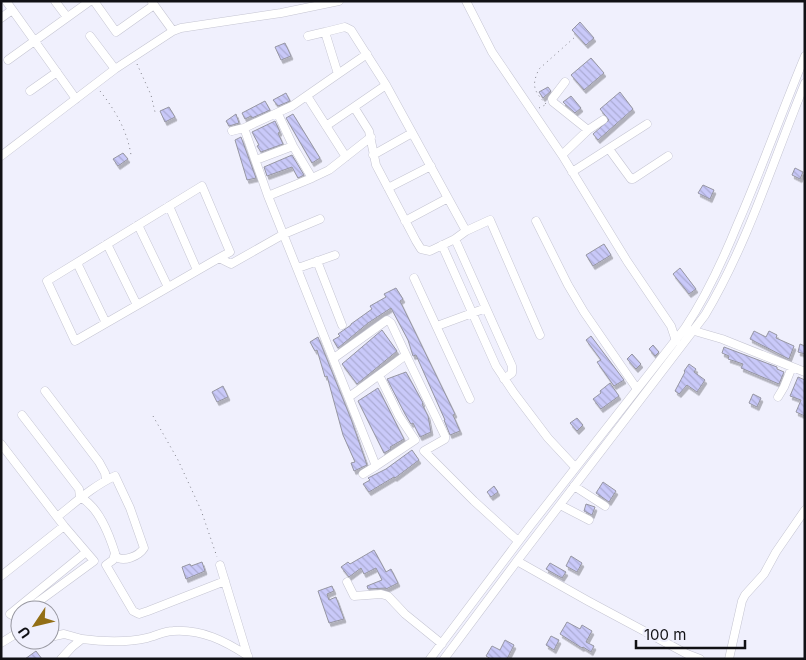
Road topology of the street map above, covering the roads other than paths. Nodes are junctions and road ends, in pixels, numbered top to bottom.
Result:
1 (6, 1) edge
2 (55, 1) edge
3 (92, 1) edge
4 (339, 1) edge
5 (466, 1) edge
6 (152, 3) edge
7 (12, 10) junction
8 (67, 17) junction
9 (1, 18) edge
10 (173, 31) junction
11 (325, 32) junction
12 (90, 36) dead end
13 (308, 36) dead end
14 (34, 41) junction
15 (367, 54) junction
16 (805, 56) edge
17 (8, 60) dead end
18 (115, 69) junction
19 (57, 72) junction
20 (338, 74) junction
21 (565, 82) dead end
22 (805, 83) edge
23 (386, 85) junction
24 (30, 92) dead end
25 (307, 96) junction
26 (76, 99) junction
27 (354, 107) junction
28 (278, 114) junction
29 (603, 120) dead end
30 (646, 124) dead end
31 (326, 126) junction
32 (244, 128) junction
33 (588, 130) junction
34 (232, 131) dead end
35 (412, 133) junction
36 (371, 137) junction
37 (293, 146) junction
38 (609, 148) junction
39 (373, 155) junction
40 (562, 155) junction
41 (1, 156) edge
42 (668, 156) dead end
43 (346, 157) junction
44 (256, 160) junction
45 (430, 166) junction
46 (572, 172) junction
47 (312, 178) junction
48 (388, 188) junction
49 (268, 196) junction
50 (448, 198) junction
51 (169, 206) junction
52 (320, 219) dead end
53 (405, 221) junction
54 (536, 221) dead end
55 (138, 225) junction
56 (466, 231) junction
57 (284, 234) junction
58 (455, 240) junction
59 (107, 244) junction
60 (442, 245) junction
61 (335, 255) dead end
62 (219, 258) junction
63 (317, 261) junction
64 (77, 263) junction
65 (298, 268) junction
66 (198, 270) junction
67 (414, 278) dead end
68 (168, 287) junction
69 (137, 305) junction
70 (486, 308) junction
71 (472, 313) junction
72 (106, 322) junction
73 (342, 325) dead end
74 (437, 326) junction
75 (685, 328) junction
76 (694, 331) junction
77 (540, 335) dead end
78 (676, 339) junction
79 (679, 350) junction
80 (406, 355) junction
81 (334, 358) junction
82 (792, 368) junction
83 (805, 372) edge
84 (379, 376) junction
85 (504, 379) junction
86 (637, 389) junction
87 (45, 392) dead end
88 (349, 397) junction
89 (778, 397) dead end
90 (470, 399) dead end
91 (22, 415) dead end
92 (415, 440) junction
93 (1, 444) edge
94 (424, 451) junction
95 (376, 466) junction
96 (575, 467) junction
97 (364, 474) dead end
98 (106, 480) junction
99 (574, 486) junction
100 (80, 497) junction
101 (560, 505) junction
102 (605, 506) dead end
103 (805, 510) edge
104 (57, 517) junction
105 (802, 518) edge
106 (589, 520) dead end
107 (64, 526) junction
108 (518, 541) junction
109 (86, 552) junction
110 (115, 556) junction
111 (517, 560) junction
112 (94, 561) junction
113 (106, 565) junction
114 (220, 565) road end
115 (1, 576) edge
116 (225, 581) junction
117 (347, 582) dead end
118 (27, 600) edge
119 (41, 600) edge
120 (10, 614) edge
121 (1, 620) edge
122 (60, 635) edge
123 (82, 639) junction
124 (442, 644) junction
125 (248, 657) edge
126 (61, 659) edge
127 (430, 659) edge
128 (444, 659) edge
129 (700, 659) edge
130 (729, 659) edge

1 - 7 street
2 - 8 street
3 - 6 street
3 - 8 street
4 - 10 street
5 - 40 street
6 - 10 street
7 - 9 street
7 - 14 street
8 - 14 street
10 - 18 street
11 - 13 street
11 - 15 street
11 - 20 street
12 - 18 street
14 - 17 street
14 - 19 street
15 - 20 street
15 - 23 street
16 - 75 street
18 - 26 street
19 - 24 street
19 - 26 street
20 - 25 street
21 - 33 street
22 - 76 street
23 - 27 street
23 - 35 street
25 - 28 street
25 - 31 street
26 - 41 street
27 - 31 street
27 - 36 street
28 - 32 street
28 - 37 street
29 - 33 street
30 - 38 street
31 - 43 street
32 - 34 street
32 - 44 street
33 - 40 street
35 - 39 street
35 - 45 street
36 - 39 street
36 - 43 street
37 - 44 street
37 - 47 street
38 - 42 street
38 - 46 street
39 - 48 street
40 - 46 street
43 - 47 street
44 - 49 street
45 - 48 street
45 - 50 street
46 - 78 street
47 - 49 street
48 - 53 street
49 - 57 street
50 - 53 street
50 - 56 street
51 - 55 street
51 - 62 street
51 - 66 street
52 - 57 street
53 - 60 street
54 - 86 street
55 - 59 street
55 - 68 street
56 - 58 street
56 - 77 street
57 - 62 street
57 - 65 street
58 - 60 street
58 - 70 street
59 - 64 street
59 - 69 street
60 - 71 street
61 - 63 street
62 - 66 street
63 - 65 street
63 - 73 street
64 - 72 street
64 - 72 street
65 - 81 street
66 - 68 street
67 - 74 street
68 - 69 street
69 - 72 street
70 - 71 street
70 - 85 street
71 - 74 street
71 - 85 street
74 - 90 street
75 - 76 street
75 - 78 street
76 - 79 street
76 - 82 street
78 - 79 street
78 - 86 street
79 - 99 street
80 - 81 street
80 - 84 street
80 - 94 street
81 - 88 street
82 - 83 street
82 - 89 street
84 - 88 street
84 - 92 street
85 - 96 street
86 - 96 street
87 - 98 street
88 - 95 street
91 - 100 street
92 - 94 street
92 - 95 street
93 - 104 street
94 - 108 street
95 - 97 street
96 - 108 street
98 - 100 street
98 - 110 street
99 - 101 street
99 - 102 street
100 - 104 street
100 - 110 street
101 - 106 street
101 - 111 street
103 - 105 street
104 - 107 street
105 - 130 street
107 - 109 street
107 - 115 street
108 - 124 street
109 - 112 street
109 - 118 street
110 - 113 street
111 - 128 street
111 - 129 street
112 - 113 street
112 - 119 street
113 - 116 street
114 - 116 street
116 - 125 street
117 - 124 street
120 - 121 street
122 - 123 street
123 - 125 street
123 - 126 street
124 - 127 street

